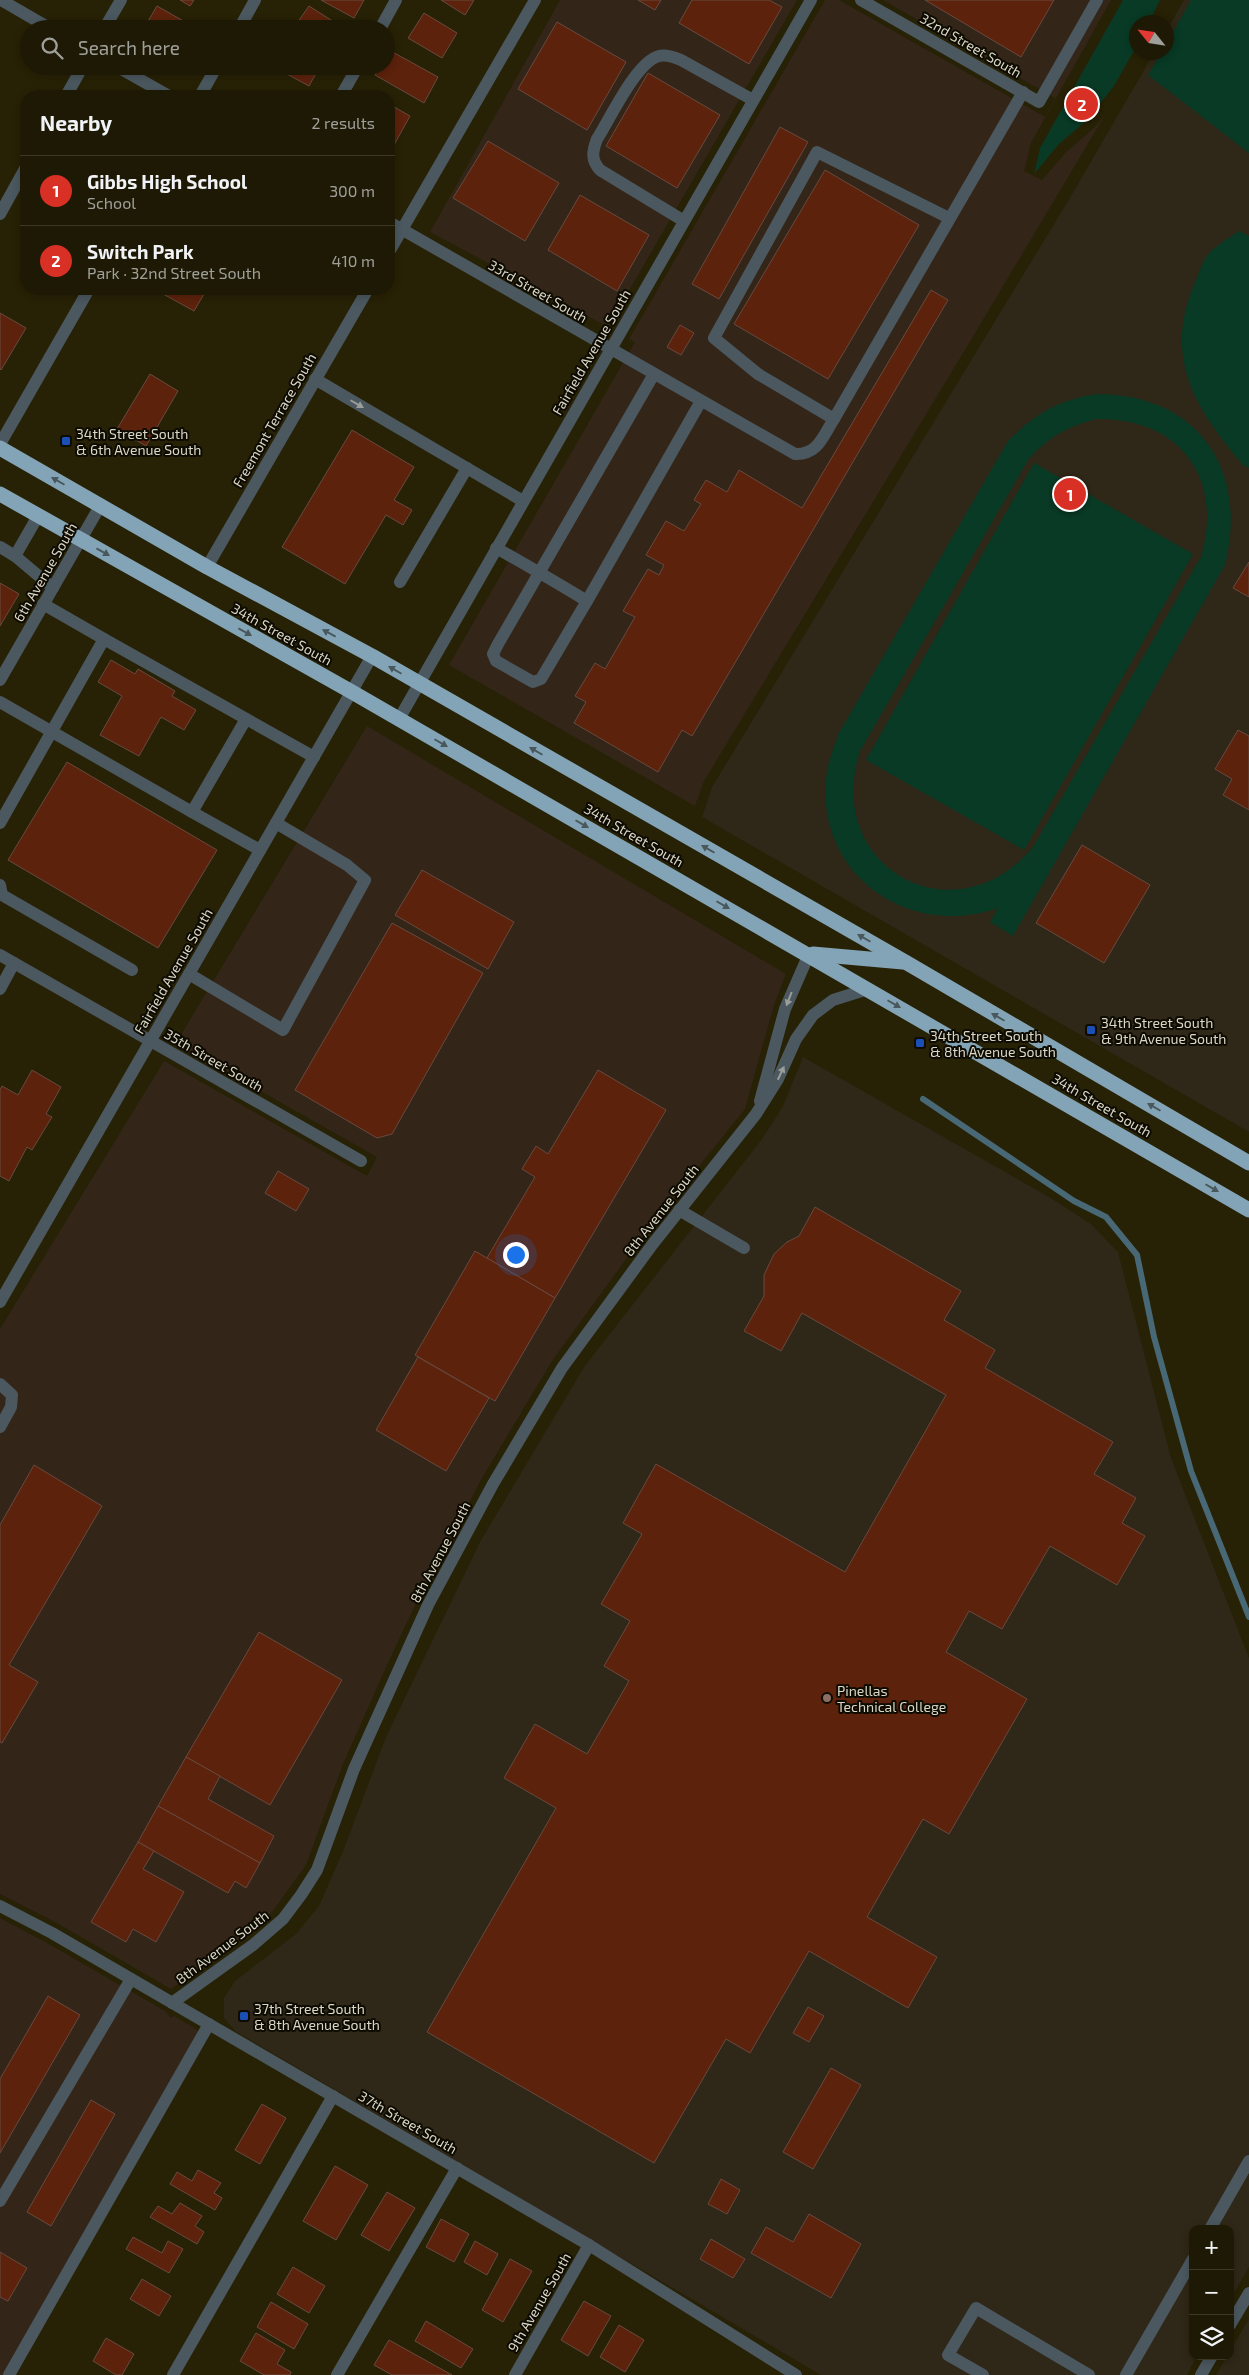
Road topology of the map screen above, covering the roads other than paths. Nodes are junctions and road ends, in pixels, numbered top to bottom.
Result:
1 (1, 0) edge
2 (120, 0) edge
3 (255, 0) edge
4 (396, 0) edge
5 (535, 0) edge
6 (811, 0) edge
7 (861, 0) edge
8 (1097, 0) edge
9 (35, 20) edge
10 (109, 20) edge
11 (244, 20) edge
12 (385, 20) edge
13 (78, 75) edge
14 (132, 75) edge
15 (212, 75) edge
16 (353, 75) edge
17 (69, 90) edge
18 (158, 90) edge
19 (203, 90) edge
20 (344, 90) edge
21 (1023, 92) junction
22 (753, 100) junction
23 (20, 178) edge
24 (0, 214) edge
25 (949, 218) junction
26 (684, 221) junction
27 (395, 226) edge
28 (402, 230) junction
29 (395, 242) edge
30 (87, 295) edge
31 (364, 295) edge
32 (610, 349) junction
33 (654, 374) junction
34 (315, 379) junction
35 (701, 401) junction
36 (834, 419) junction
37 (0, 446) edge
38 (467, 468) junction
39 (0, 494) edge
40 (523, 501) junction
41 (100, 506) junction
42 (38, 516) junction
43 (81, 540) junction
44 (0, 547) edge
45 (496, 548) junction
46 (15, 556) junction
47 (207, 567) junction
48 (538, 572) junction
49 (400, 582) dead end
50 (53, 588) junction
51 (587, 601) junction
52 (43, 604) junction
53 (104, 639) junction
54 (372, 656) junction
55 (0, 680) edge
56 (419, 684) junction
57 (352, 692) junction
58 (0, 702) edge
59 (246, 719) junction
60 (399, 719) junction
61 (52, 732) junction
62 (314, 757) junction
63 (192, 812) junction
64 (0, 823) edge
65 (276, 823) junction
66 (260, 850) junction
67 (0, 885) edge
68 (809, 954) junction
69 (0, 955) edge
70 (906, 962) junction
71 (14, 963) junction
72 (132, 970) dead end
73 (189, 974) junction
74 (0, 988) edge
75 (868, 989) junction
76 (150, 1041) junction
77 (756, 1114) junction
78 (361, 1161) dead end
79 (1249, 1163) edge
80 (679, 1210) junction
81 (1249, 1210) edge
82 (744, 1248) dead end
83 (0, 1302) edge
84 (0, 1384) edge
85 (0, 1426) edge
86 (0, 1906) edge
87 (130, 1979) junction
88 (172, 2003) junction
89 (209, 2024) junction
90 (333, 2096) junction
91 (1249, 2161) edge
92 (457, 2168) junction
93 (0, 2201) edge
94 (1212, 2225) edge
95 (589, 2245) junction
96 (1189, 2266) edge
97 (1249, 2293) edge
98 (1234, 2318) edge
99 (1210, 2360) edge
100 (9, 2375) edge
101 (173, 2375) edge
102 (337, 2375) edge
103 (515, 2375) edge
104 (796, 2375) edge
105 (983, 2375) edge
106 (1089, 2375) edge
107 (1126, 2375) edge
108 (1201, 2375) edge

1 - 9 street
2 - 10 street
3 - 11 street
4 - 12 street
5 - 28 street
6 - 22 street, Fairfield Avenue South
7 - 21 street, 32nd Street South
8 - 21 street, 32nd Street South
13 - 17 street
14 - 18 street
15 - 19 street
16 - 20 street
21 - 25 street, 33rd Street South
22 - 26 street, Fairfield Avenue South
22 - 26 street
23 - 24 street
25 - 36 street, 33rd Street South
25 - 36 street
26 - 32 street, Fairfield Avenue South
27 - 28 street, 33rd Street South
28 - 29 street
28 - 32 street, 33rd Street South
30 - 37 street
31 - 34 street, Freemont Terrace South
32 - 33 street, 33rd Street South
32 - 40 street, Fairfield Avenue South
33 - 35 street, 33rd Street South
33 - 48 street
34 -> 38 street
34 - 47 street, Freemont Terrace South
35 - 36 street, 33rd Street South
35 - 51 street
41 -> 37 highway, 34th Street South
38 - 40 street
38 - 49 street
39 - 42 highway, 34th Street South
40 - 45 street, Fairfield Avenue South
41 - 43 street, 6th Avenue South
41 - 47 highway, 34th Street South
42 - 43 highway, 34th Street South
42 - 46 street
43 - 50 street, 6th Avenue South
43 -> 57 highway, 34th Street South
44 - 46 street
45 - 48 street
45 - 56 street, Fairfield Avenue South
46 - 50 street
54 -> 47 highway, 34th Street South
48 - 51 street
48 - 51 street
50 - 52 street, 6th Avenue South
52 - 53 street
52 - 55 street, 6th Avenue South
53 - 59 street
53 - 61 street
56 -> 54 highway, 34th Street South
54 - 57 street, Fairfield Avenue South
56 - 60 street, Fairfield Avenue South
70 -> 56 highway, 34th Street South
57 - 60 highway, 34th Street South
57 - 62 street, Fairfield Avenue South
58 - 61 street
59 - 62 street
59 - 63 street
60 -> 68 highway, 34th Street South
61 - 63 street
61 - 64 street
62 - 65 street, Fairfield Avenue South
63 - 66 street
65 - 66 street, Fairfield Avenue South
65 - 73 street
66 - 73 street, Fairfield Avenue South
67 - 72 street
68 - 70 highway
68 - 75 highway, 34th Street South
68 -> 77 street, 8th Avenue South
69 - 71 street, 35th Street South
79 -> 70 highway, 34th Street South
71 - 74 street
71 - 76 street, 35th Street South
73 - 76 street, Fairfield Avenue South
77 -> 75 street, 8th Avenue South
75 -> 81 highway, 34th Street South
76 - 78 street, 35th Street South
76 - 83 street, Fairfield Avenue South
77 - 80 street, 8th Avenue South
80 - 82 street
80 - 88 street, 8th Avenue South
84 - 85 street
86 - 87 street, 37th Street South
87 - 88 street, 37th Street South
87 - 93 street
88 - 89 street, 37th Street South
89 - 90 street, 37th Street South
89 - 100 street
90 - 92 street, 37th Street South
90 - 101 street
91 - 94 street
92 - 95 street, 37th Street South
92 - 102 street
95 - 103 street, 9th Avenue South
95 - 104 street, 37th Street South
96 - 107 street
97 - 98 street
99 - 108 street
105 - 106 street

